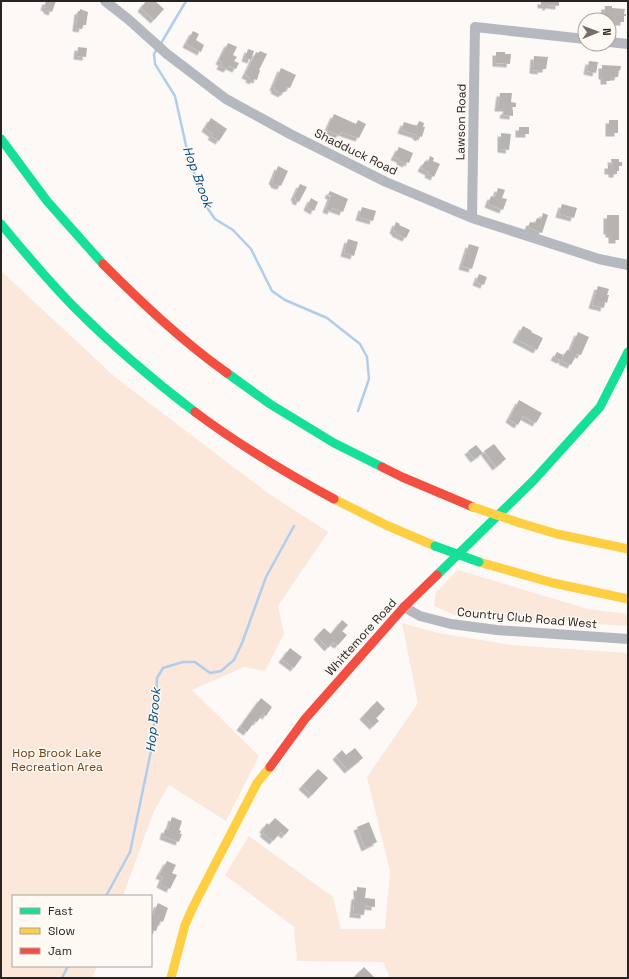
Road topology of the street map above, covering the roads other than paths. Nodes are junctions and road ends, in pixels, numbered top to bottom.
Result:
1 (105, 1) edge
2 (577, 38) edge
3 (617, 43) edge
4 (628, 44) edge
5 (1, 139) edge
6 (472, 218) junction
7 (1, 224) edge
8 (628, 265) edge
9 (628, 352) edge
10 (628, 549) edge
11 (628, 599) edge
12 (404, 607) junction
13 (628, 639) edge
14 (171, 978) edge

1 - 6 street, Shadduck Road
2 - 6 street, Lawson Road
3 - 4 street
5 - 10 main road, bridge
6 - 8 street, Shadduck Road
7 - 11 main road, bridge
9 - 12 main road, Whittemore Road
12 - 13 street, Country Club Road West
12 - 14 main road, Whittemore Road

